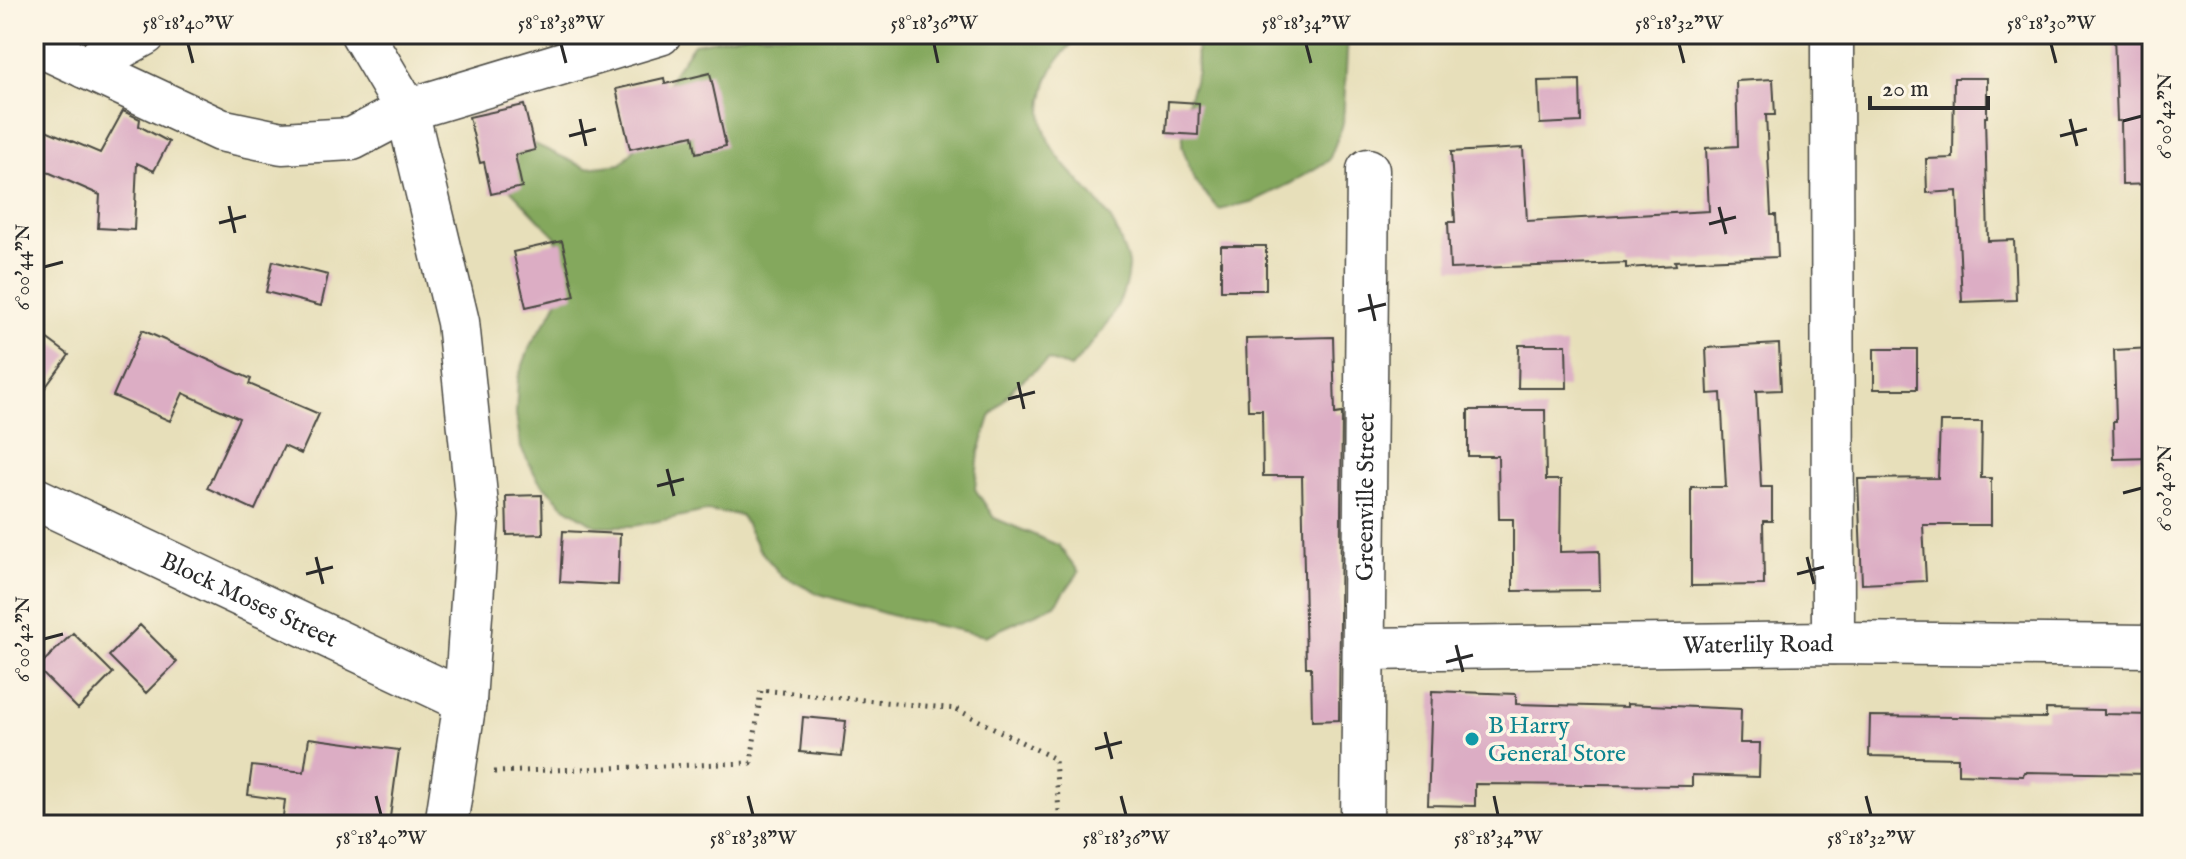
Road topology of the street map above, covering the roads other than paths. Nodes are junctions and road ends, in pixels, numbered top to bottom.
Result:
1 (145, 34) edge
2 (362, 34) edge
3 (660, 34) edge
4 (1832, 34) edge
5 (34, 43) edge
6 (85, 67) junction
7 (407, 110) junction
8 (1368, 170) dead end
9 (34, 498) edge
10 (1833, 643) junction
11 (2152, 646) edge
12 (1364, 649) junction
13 (465, 701) junction
14 (446, 825) edge
15 (1362, 825) edge

1 - 6 street
2 - 7 street
3 - 7 street
4 - 10 street
5 - 6 street
6 - 7 street
7 - 13 street
8 - 12 street, Greenville Street
9 - 13 street, Block Moses Street
10 - 11 street, Waterlily Road
10 - 12 street, Waterlily Road
12 - 15 street, Greenville Street
13 - 14 street

